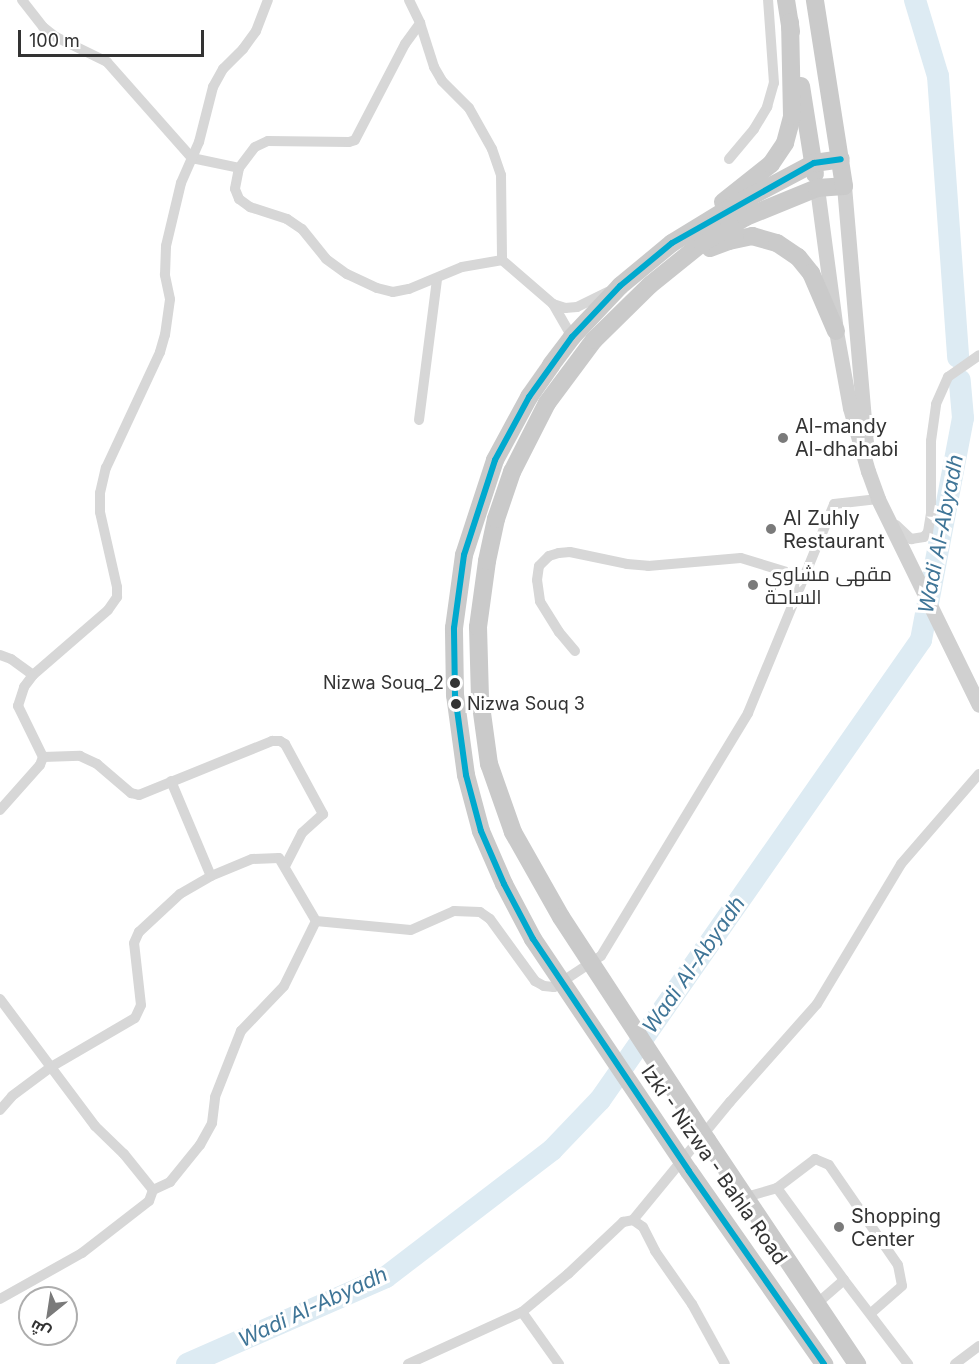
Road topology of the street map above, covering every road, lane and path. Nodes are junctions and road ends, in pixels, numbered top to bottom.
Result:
1 (22, 0) edge
2 (268, 0) edge
3 (409, 0) edge
4 (768, 0) edge
5 (786, 0) edge
6 (815, 0) edge
7 (420, 22) junction
8 (789, 22) junction
9 (192, 158) junction
10 (729, 159) dead end
11 (841, 159) junction
12 (814, 163) junction
13 (238, 168) junction
14 (844, 186) junction
15 (817, 188) junction
16 (672, 243) junction
17 (502, 260) junction
18 (437, 279) junction
19 (650, 285) junction
20 (620, 286) junction
21 (553, 303) junction
22 (836, 331) junction
23 (572, 338) junction
24 (979, 355) edge
25 (418, 420) dead end
26 (868, 471) junction
27 (878, 499) junction
28 (803, 577) junction
29 (948, 646) junction
30 (575, 651) dead end
31 (0, 655) edge
32 (33, 675) junction
33 (979, 682) edge
34 (979, 705) edge
35 (43, 756) junction
36 (978, 777) edge
37 (171, 781) junction
38 (0, 810) edge
39 (286, 865) junction
40 (211, 876) junction
41 (316, 921) junction
42 (0, 999) edge
43 (51, 1067) junction
44 (0, 1110) edge
45 (777, 1188) junction
46 (153, 1190) junction
47 (746, 1197) junction
48 (633, 1220) junction
49 (844, 1280) junction
50 (0, 1299) edge
51 (815, 1305) junction
52 (522, 1312) junction
53 (871, 1313) junction
54 (979, 1346) edge
55 (408, 1364) edge
56 (559, 1364) edge
57 (725, 1364) edge
58 (824, 1364) edge
59 (857, 1364) edge
60 (908, 1364) edge
61 (955, 1364) edge

1 - 9 street
2 - 9 street
3 - 7 street
4 - 10 street
5 - 8 main road
6 - 11 main road
7 - 13 street
7 - 17 street
8 - 12 main road
8 - 16 main road
9 - 13 street
9 - 32 street
11 - 12 main road, Izki - Nizwa - Bahla Road
11 - 14 main road
12 - 15 main road
12 - 16 main road, Izki - Nizwa - Bahla Road
13 - 18 street
14 - 15 main road, Izki - Nizwa - Bahla Road
14 - 26 street
15 - 19 main road, Izki - Nizwa - Bahla Road
15 - 22 street
16 - 20 main road, Izki - Nizwa - Bahla Road
17 - 18 street
17 - 21 street
18 - 25 street
19 - 22 main road
19 - 47 main road, Izki - Nizwa - Bahla Road, bridge
20 - 21 street
20 - 23 main road, Izki - Nizwa - Bahla Road
21 - 23 street
22 - 26 street
23 - 58 main road, Izki - Nizwa - Bahla Road, bridge
24 - 27 street
26 - 27 street
27 - 28 street
27 - 29 street
28 - 30 street
28 - 41 street
29 - 33 street
29 - 34 street
31 - 32 street
32 - 35 street
35 - 37 street
35 - 38 street
36 - 48 street
37 - 39 street
37 - 40 street
39 - 40 street
39 - 41 street
40 - 43 street
41 - 46 street
42 - 43 street
43 - 44 street
43 - 46 street
45 - 47 street
45 - 49 street
45 - 53 street
46 - 50 street
47 - 51 main road, Izki - Nizwa - Bahla Road
48 - 52 street
48 - 57 street
49 - 51 street
49 - 53 street
51 - 59 main road, Izki - Nizwa - Bahla Road
52 - 55 street
52 - 56 street
53 - 60 street
54 - 61 street

